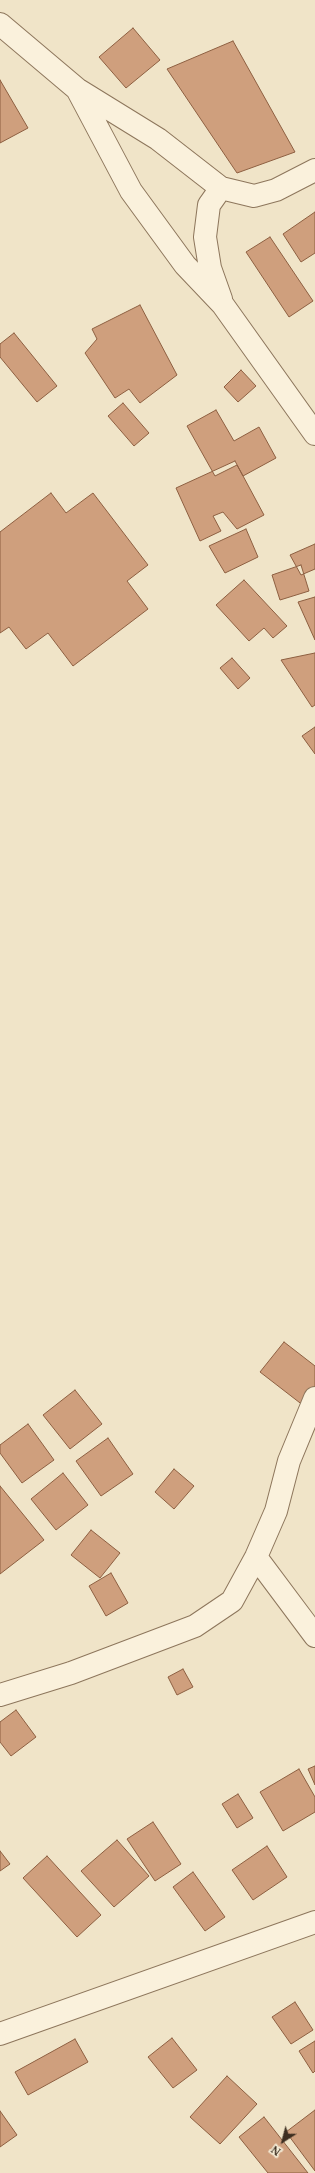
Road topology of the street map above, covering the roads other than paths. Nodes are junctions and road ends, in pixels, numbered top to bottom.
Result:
1 (0, 24) edge
2 (78, 89) junction
3 (315, 170) edge
4 (221, 188) junction
5 (223, 305) junction
6 (315, 434) edge
7 (315, 1398) edge
8 (256, 1557) junction
9 (315, 1636) edge
10 (0, 1695) edge
11 (315, 1922) edge
12 (0, 2034) edge

1 - 2 street
2 - 4 street
2 - 5 street
3 - 4 street
4 - 5 street
5 - 6 street
7 - 8 street
8 - 9 street
8 - 10 street
11 - 12 street

